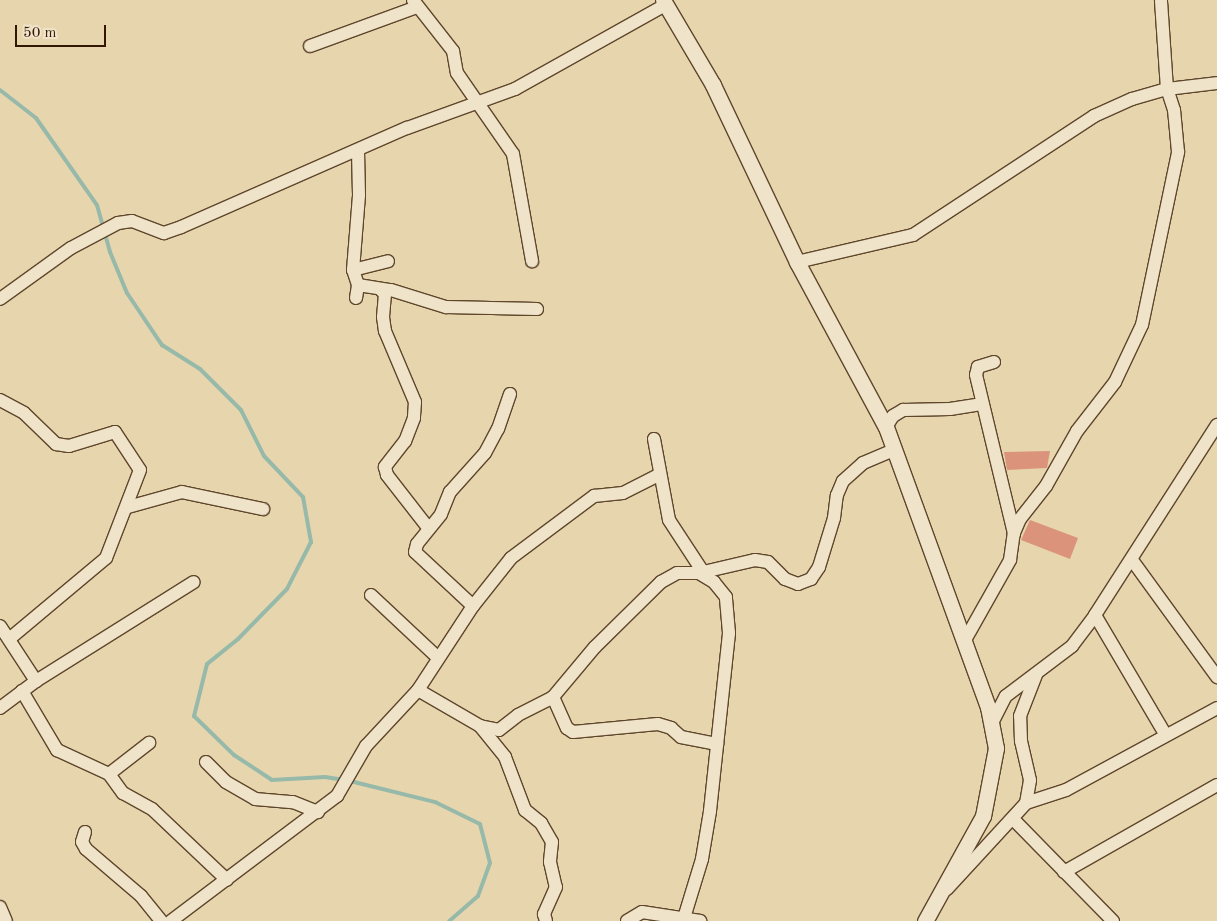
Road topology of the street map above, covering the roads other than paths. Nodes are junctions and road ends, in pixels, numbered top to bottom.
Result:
1 (1161, 0) edge
2 (415, 3) edge
3 (664, 3) edge
4 (310, 46) dead end
5 (1217, 83) edge
6 (1167, 89) junction
7 (475, 103) junction
8 (358, 152) junction
9 (532, 261) dead end
10 (388, 262) dead end
11 (797, 262) junction
12 (353, 270) junction
13 (358, 285) junction
14 (380, 288) junction
15 (356, 298) dead end
16 (0, 299) edge
17 (537, 309) dead end
18 (994, 362) dead end
19 (510, 394) dead end
20 (0, 400) edge
21 (983, 404) junction
22 (1217, 425) edge
23 (886, 427) junction
24 (654, 439) dead end
25 (894, 450) junction
26 (658, 475) junction
27 (128, 506) junction
28 (264, 508) dead end
29 (429, 529) junction
30 (1014, 533) junction
31 (1132, 560) junction
32 (723, 566) junction
33 (701, 572) junction
34 (194, 582) dead end
35 (714, 582) junction
36 (371, 595) dead end
37 (473, 606) junction
38 (1095, 615) junction
39 (0, 626) edge
40 (9, 639) junction
41 (965, 640) junction
42 (438, 658) junction
43 (1036, 675) junction
44 (1217, 677) edge
45 (36, 681) junction
46 (418, 690) junction
47 (22, 691) junction
48 (553, 697) junction
49 (0, 708) edge
50 (1217, 708) edge
51 (992, 723) junction
52 (480, 726) junction
53 (1165, 734) junction
54 (150, 743) dead end
55 (717, 744) junction
56 (206, 762) dead end
57 (109, 774) junction
58 (1217, 785) edge
59 (1026, 803) junction
60 (318, 812) junction
61 (1013, 819) junction
62 (85, 832) dead end
63 (1064, 872) junction
64 (227, 880) junction
65 (940, 896) junction
66 (0, 907) edge
67 (684, 918) junction
68 (6, 921) edge
69 (161, 921) edge
70 (172, 921) edge
71 (546, 921) edge
72 (627, 921) edge
73 (700, 921) edge
74 (924, 921) edge
75 (1113, 921) edge

1 - 6 street
2 - 4 street
2 - 7 street
3 - 7 street
3 - 11 street
5 - 6 street
6 - 11 street
6 - 30 street
7 - 8 street
7 - 9 street
8 - 12 street
8 - 16 street
10 - 12 street
11 - 23 street
12 - 13 street
13 - 14 street
13 - 15 street
14 - 17 street
14 - 29 street
18 - 21 street
19 - 29 street
20 - 27 street
21 - 23 street
21 - 30 street
22 - 31 street
23 - 25 street
24 - 26 street
25 - 32 street
25 - 41 street
26 - 33 street
26 - 37 street
27 - 28 street
27 - 40 street
29 - 37 street
30 - 41 street
31 - 38 street
31 - 44 street
32 - 33 street
32 - 35 street
33 - 35 street
33 - 48 street
34 - 45 street
35 - 55 street
36 - 42 street
37 - 42 street
38 - 43 street
38 - 53 street
39 - 40 street
40 - 45 street
41 - 51 street
42 - 46 street
43 - 51 street
43 - 59 street
45 - 47 street
46 - 52 street
46 - 60 street
47 - 49 street
47 - 57 street
48 - 52 street
48 - 55 street
50 - 53 street
51 - 65 street
52 - 71 street
53 - 59 street
54 - 57 street
55 - 67 street
56 - 60 street
57 - 64 street
58 - 63 street
59 - 61 street
60 - 64 street
61 - 63 street
61 - 65 street
62 - 69 street
63 - 75 street
64 - 70 street
65 - 74 street
66 - 68 street
67 - 72 street
67 - 73 street

